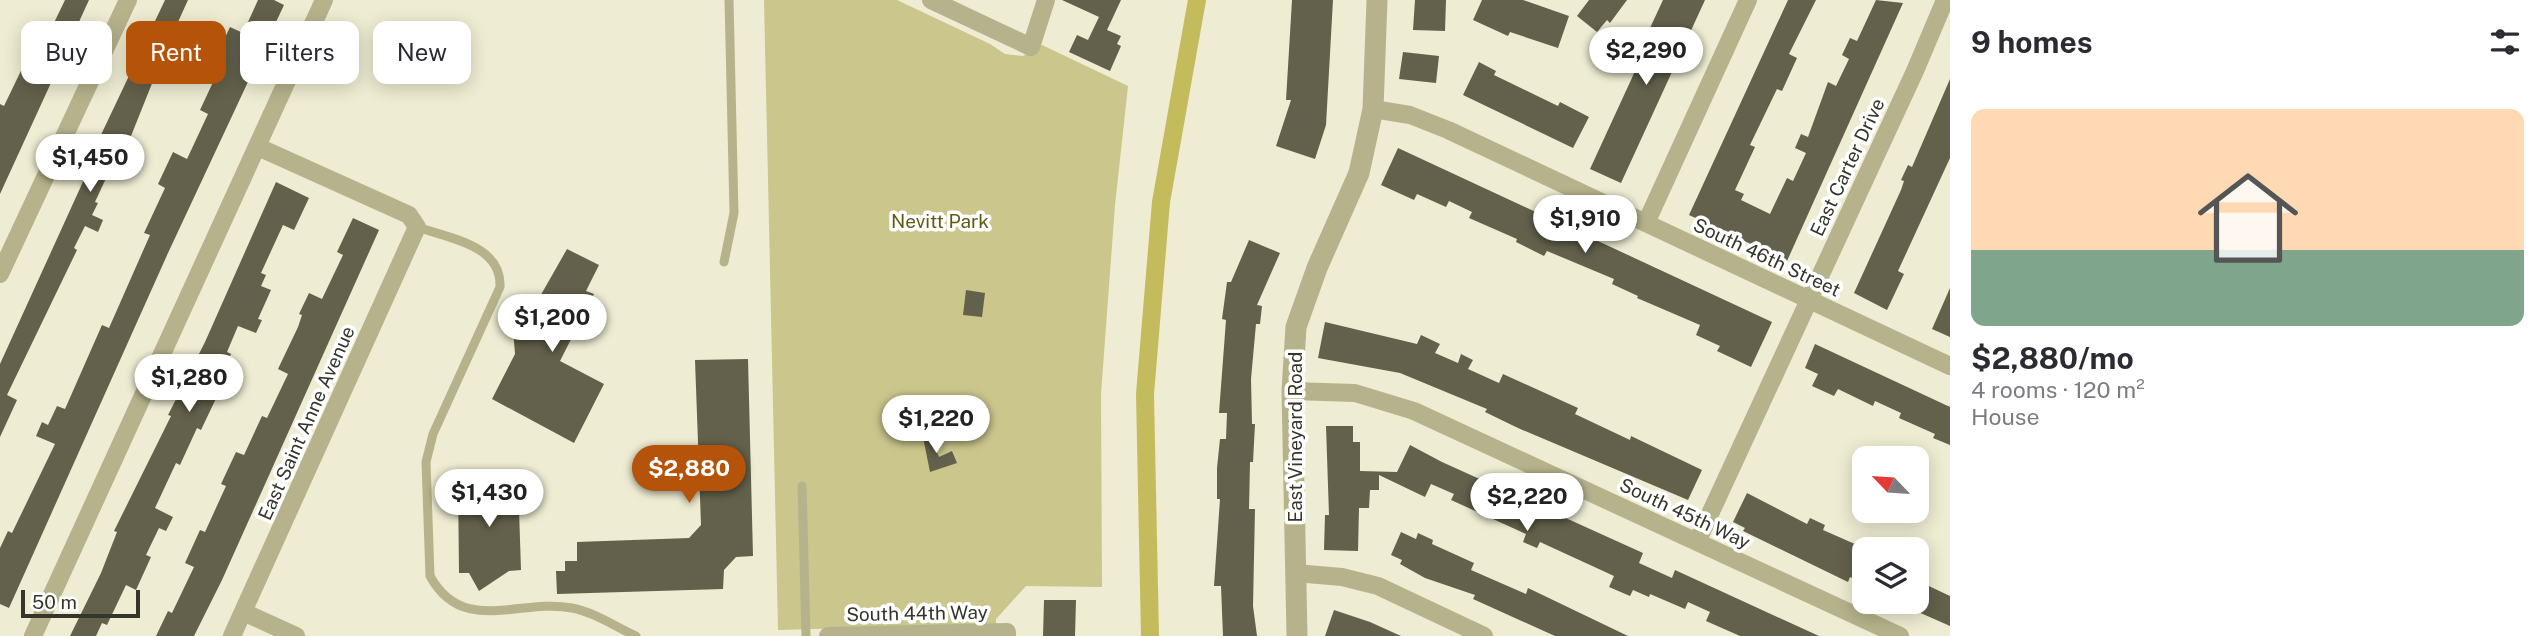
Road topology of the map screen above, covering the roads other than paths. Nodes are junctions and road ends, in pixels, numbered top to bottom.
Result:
1 (128, 0) edge
2 (324, 0) edge
3 (729, 0) edge
4 (931, 0) edge
5 (1046, 0) edge
6 (1377, 0) edge
7 (1748, 0) edge
8 (1945, 0) edge
9 (1373, 108) junction
10 (258, 147) junction
11 (1646, 223) junction
12 (417, 227) junction
13 (724, 262) dead end
14 (0, 274) edge
15 (1809, 300) junction
16 (1950, 366) edge
17 (1292, 391) junction
18 (802, 486) dead end
19 (1697, 542) junction
20 (1295, 573) junction
21 (243, 612) junction
22 (1888, 633) edge
23 (1007, 634) edge
24 (33, 636) edge
25 (232, 636) edge
26 (296, 636) edge
27 (636, 636) edge
28 (806, 636) edge
29 (828, 636) edge
30 (1297, 636) edge
31 (1484, 636) edge

1 - 14 street
2 - 10 street
3 - 13 lane
4 - 5 street
6 - 9 street, East Vineyard Road
7 - 11 street
8 - 15 street, East Carter Drive
9 - 11 street, South 46th Street
9 - 17 street, East Vineyard Road
10 - 12 street
10 - 24 street
11 - 15 street, South 46th Street
12 - 21 street, East Saint Anne Avenue
12 - 27 lane
15 - 16 street, South 46th Street
15 - 19 street, East Carter Drive
17 - 19 street, South 45th Way
17 - 20 street, East Vineyard Road
18 - 28 lane
19 - 22 street, South 45th Way
20 - 30 street, East Vineyard Road
20 - 31 street
21 - 25 street, East Saint Anne Avenue
21 - 26 street
23 - 29 street, South 44th Way

